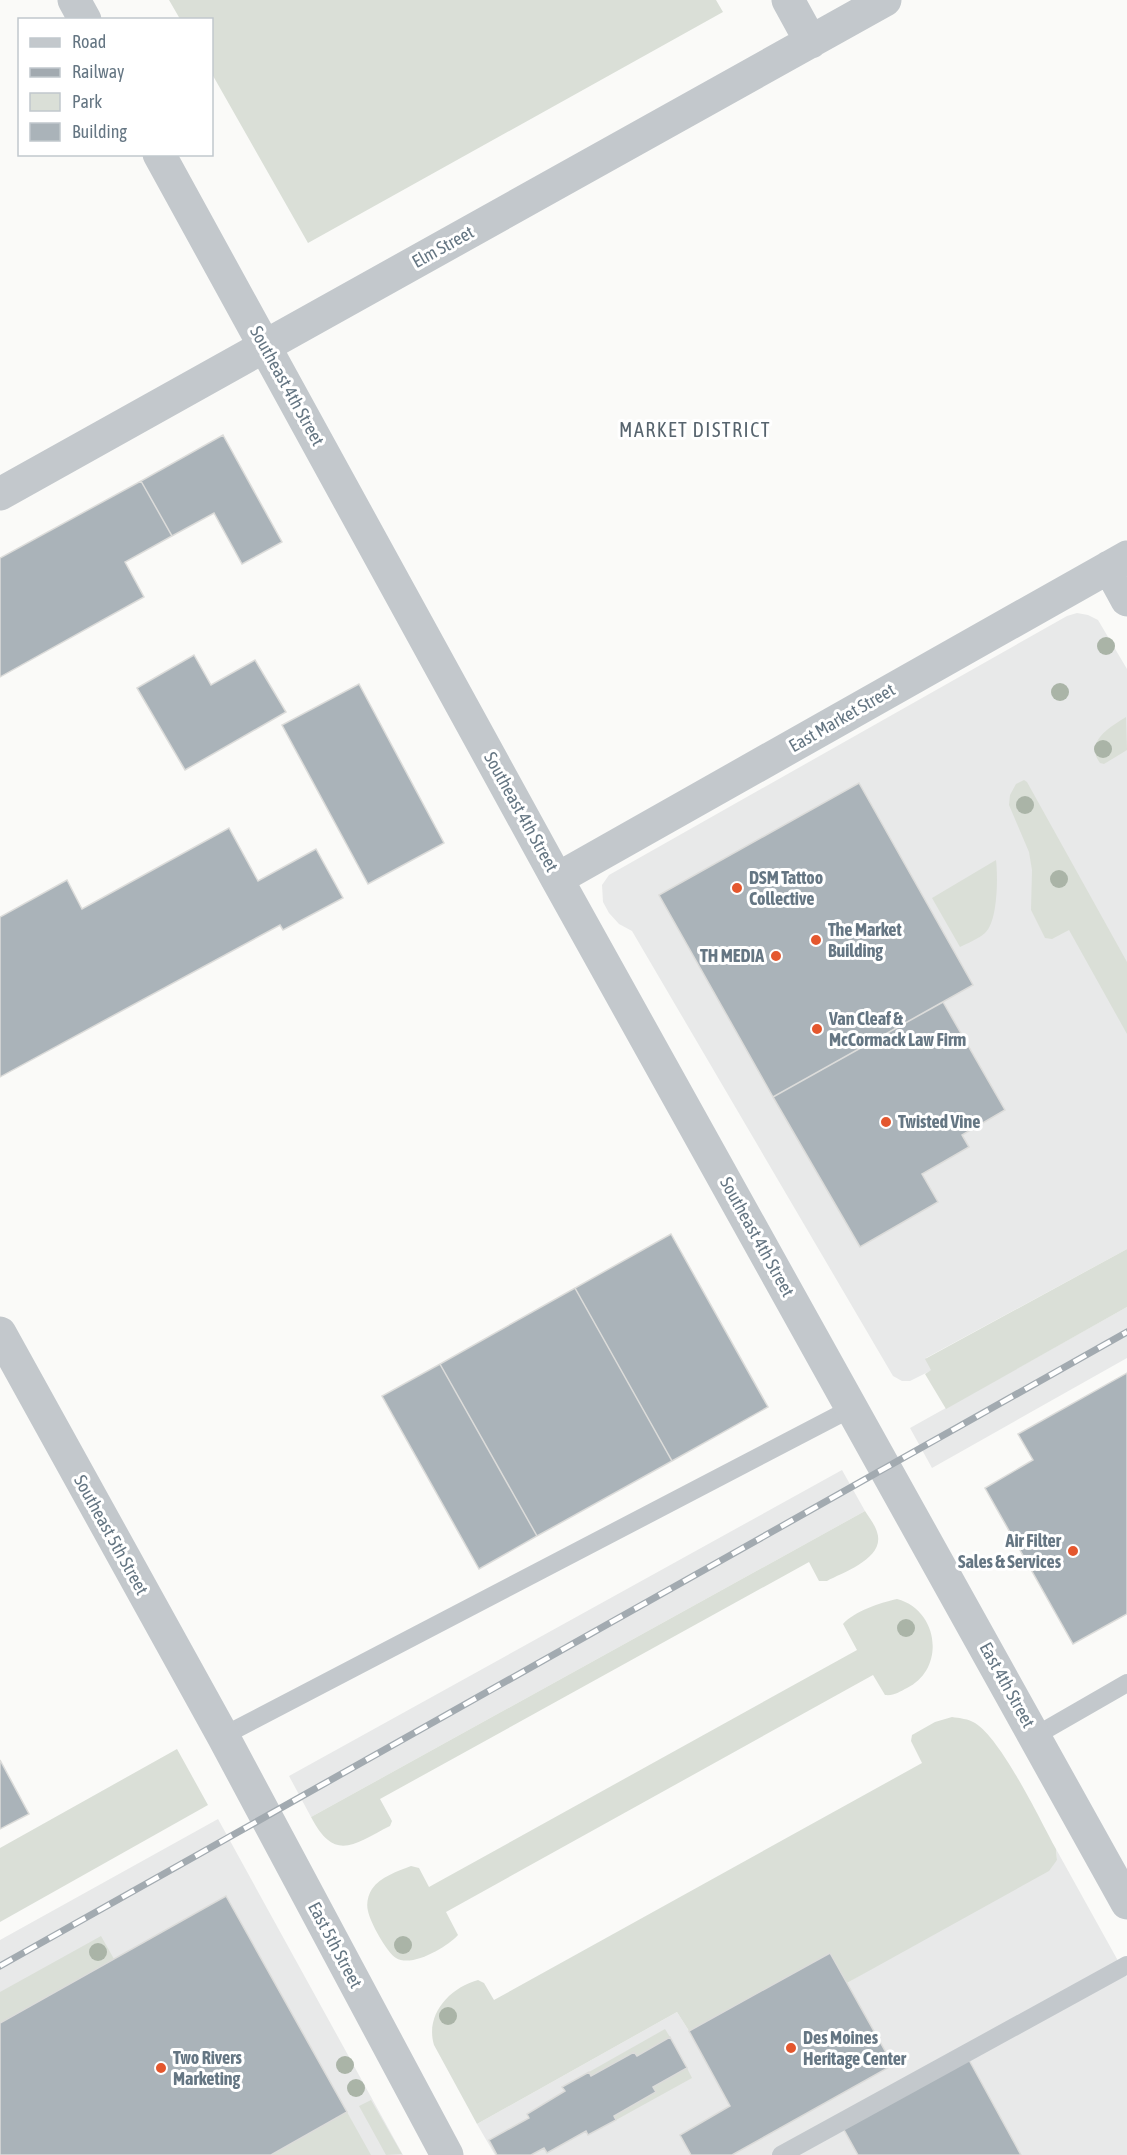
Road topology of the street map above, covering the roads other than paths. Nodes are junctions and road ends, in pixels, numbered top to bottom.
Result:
1 (74, 0) edge
2 (788, 0) edge
3 (885, 0) edge
4 (84, 18) edge
5 (811, 42) junction
6 (160, 156) edge
7 (265, 346) junction
8 (0, 494) edge
9 (1118, 562) edge
10 (1127, 600) edge
11 (557, 879) junction
12 (0, 1333) edge
13 (852, 1408) junction
14 (886, 1468) joint
15 (1127, 1683) edge
16 (223, 1736) junction
17 (1035, 1736) junction
18 (1127, 1903) edge
19 (1127, 1965) edge
20 (447, 2155) edge
21 (781, 2155) edge

1 - 4 street
2 - 5 street
3 - 5 street, Elm Street
5 - 7 street, Elm Street
6 - 7 street, Southeast 4th Street
7 - 8 street, Elm Street
7 - 11 street, Southeast 4th Street
9 - 10 street
9 - 11 street, East Market Street
11 - 13 street, Southeast 4th Street
12 - 16 street, Southeast 5th Street
13 - 14 street, Southeast 4th Street
13 - 16 lane
14 - 17 street, East 4th Street
15 - 17 lane
16 - 20 street, East 5th Street
17 - 18 street, East 4th Street
19 - 21 lane

